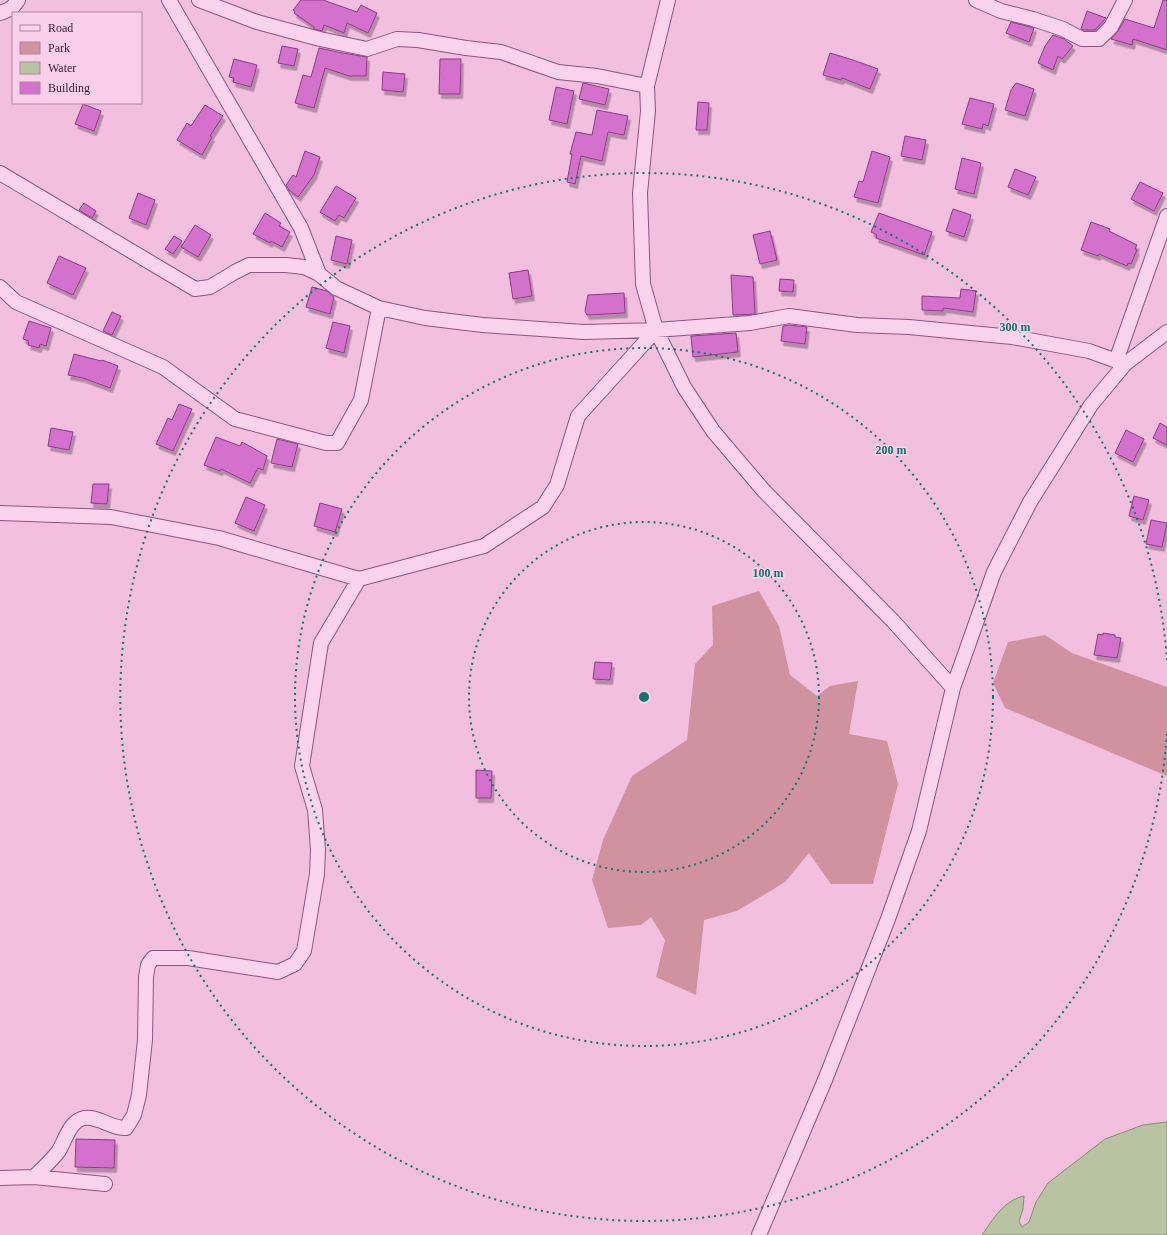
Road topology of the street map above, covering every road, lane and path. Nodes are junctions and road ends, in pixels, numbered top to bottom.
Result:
1 (18, 0) edge
2 (169, 0) edge
3 (199, 0) edge
4 (668, 0) edge
5 (976, 0) edge
6 (1125, 0) edge
7 (0, 13) edge
8 (647, 86) junction
9 (0, 173) edge
10 (1167, 216) edge
11 (319, 274) junction
12 (0, 287) edge
13 (380, 308) junction
14 (656, 330) junction
15 (1167, 332) edge
16 (1121, 362) junction
17 (0, 513) edge
18 (359, 579) junction
19 (954, 688) junction
20 (34, 1177) junction
21 (0, 1178) edge
22 (105, 1184) dead end
23 (759, 1235) edge

1 - 7 street
2 - 11 street
3 - 8 street
4 - 8 street
5 - 6 street
8 - 14 street
9 - 11 street
10 - 16 street
11 - 13 street
12 - 13 street
13 - 14 street
14 - 16 street
14 - 18 street
14 - 19 street
15 - 16 street
16 - 19 street
17 - 18 street
18 - 20 street
19 - 23 street
20 - 21 street
20 - 22 street

